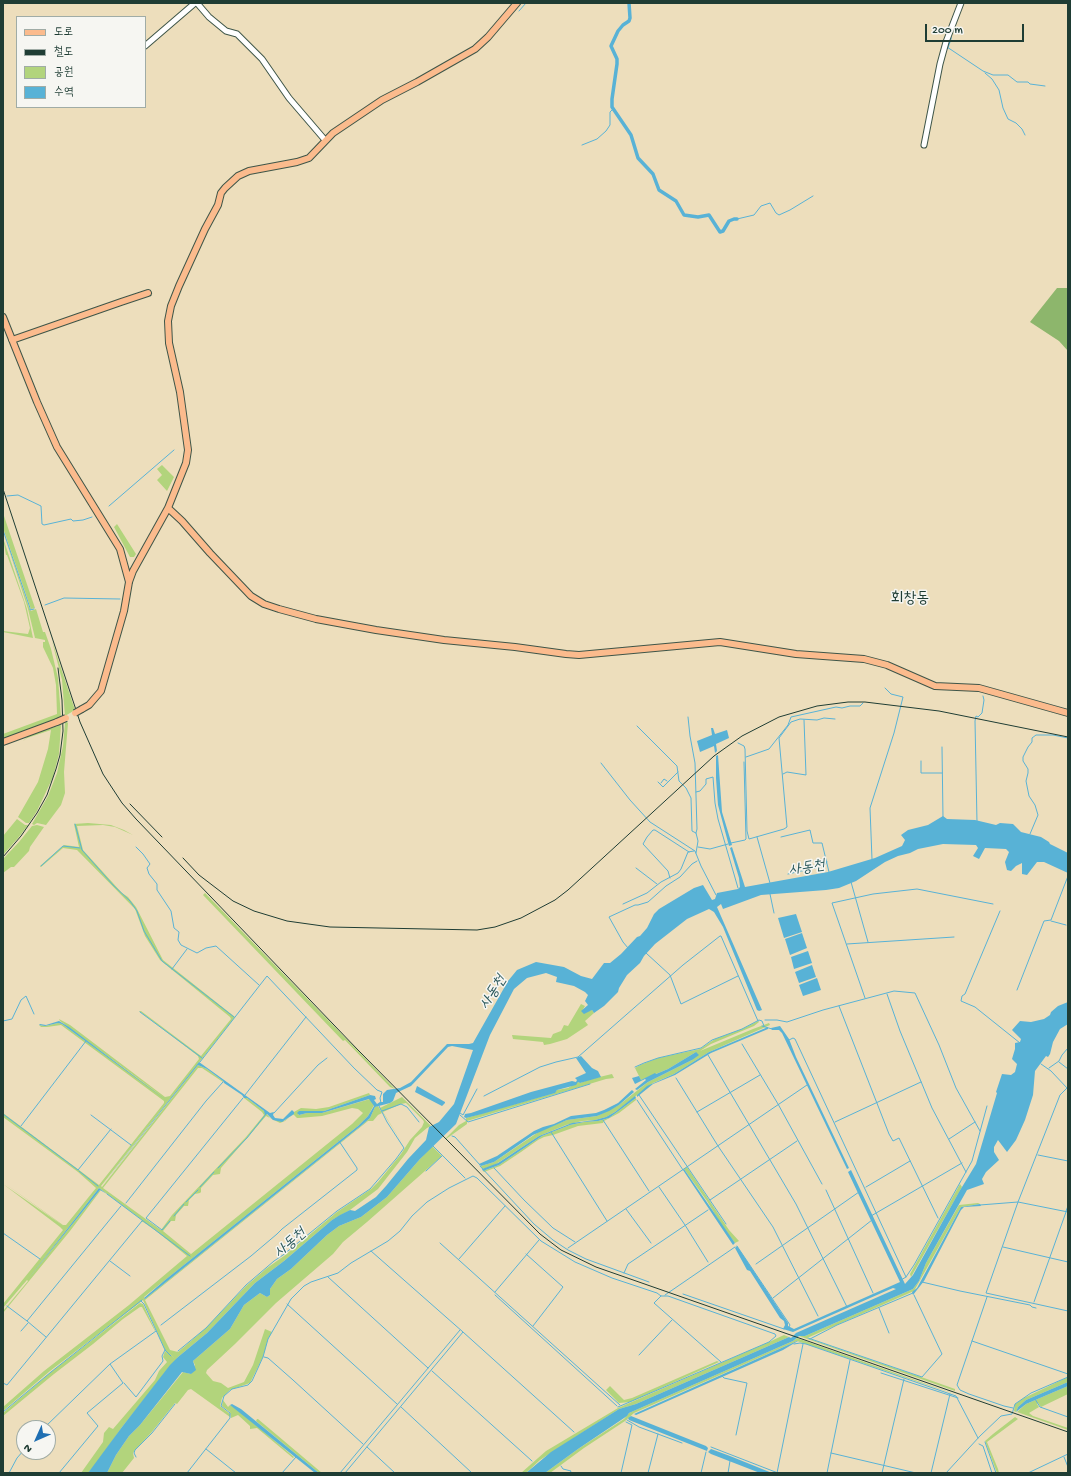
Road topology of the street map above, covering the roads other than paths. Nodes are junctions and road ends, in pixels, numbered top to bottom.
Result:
1 (196, 3) edge
2 (517, 3) edge
3 (961, 3) edge
4 (146, 45) edge
5 (325, 140) junction
6 (924, 145) dead end
7 (148, 293) dead end
8 (3, 317) edge
9 (12, 340) junction
10 (168, 508) junction
11 (129, 582) junction
12 (1068, 713) edge
13 (3, 742) edge

1 - 4 street
1 - 5 street
2 - 5 main road
3 - 6 street
5 - 10 main road
7 - 9 main road
8 - 9 main road
9 - 11 main road
10 - 11 main road
10 - 12 main road
11 - 13 main road, bridge

